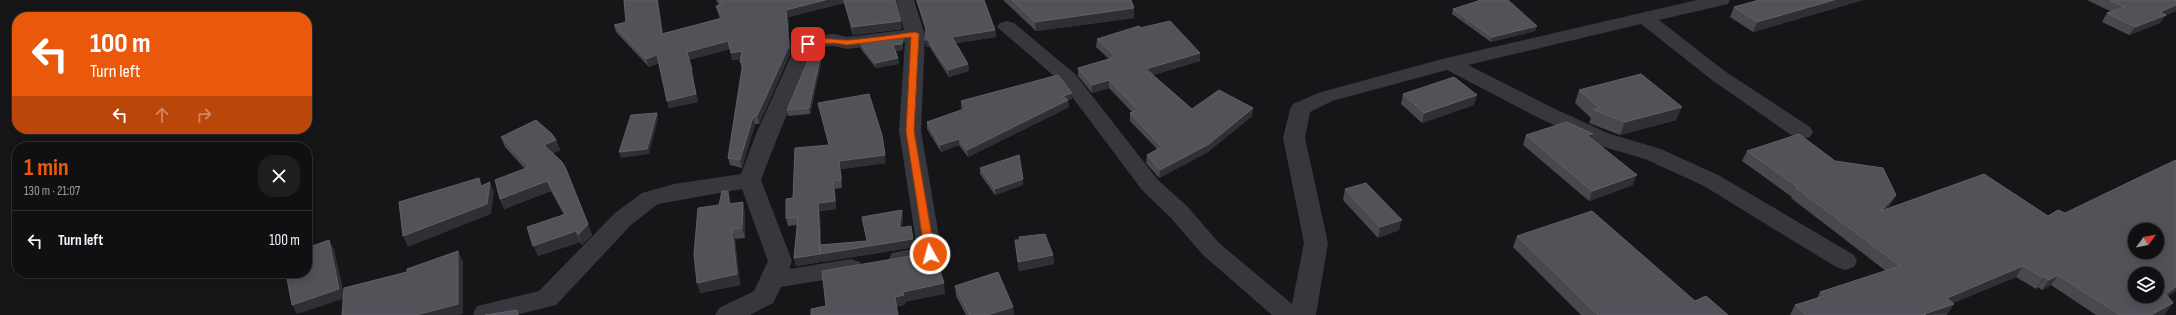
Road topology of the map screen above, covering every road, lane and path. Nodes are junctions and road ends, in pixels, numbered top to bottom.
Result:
1 (905, 0) edge
2 (1721, 0) edge
3 (1645, 18) junction
4 (1007, 27) dead end
5 (915, 34) junction
6 (1448, 63) junction
7 (1802, 132) dead end
8 (750, 180) junction
9 (1845, 261) dead end
10 (773, 278) junction
11 (486, 313) edge
12 (728, 315) edge
13 (1289, 315) edge
14 (1303, 315) edge

1 - 5 street
2 - 3 street
3 - 6 street
3 - 7 street
4 - 13 street
5 - 8 street
5 - 10 street
6 - 9 street
6 - 14 street
8 - 10 street
8 - 11 street
10 - 12 street

